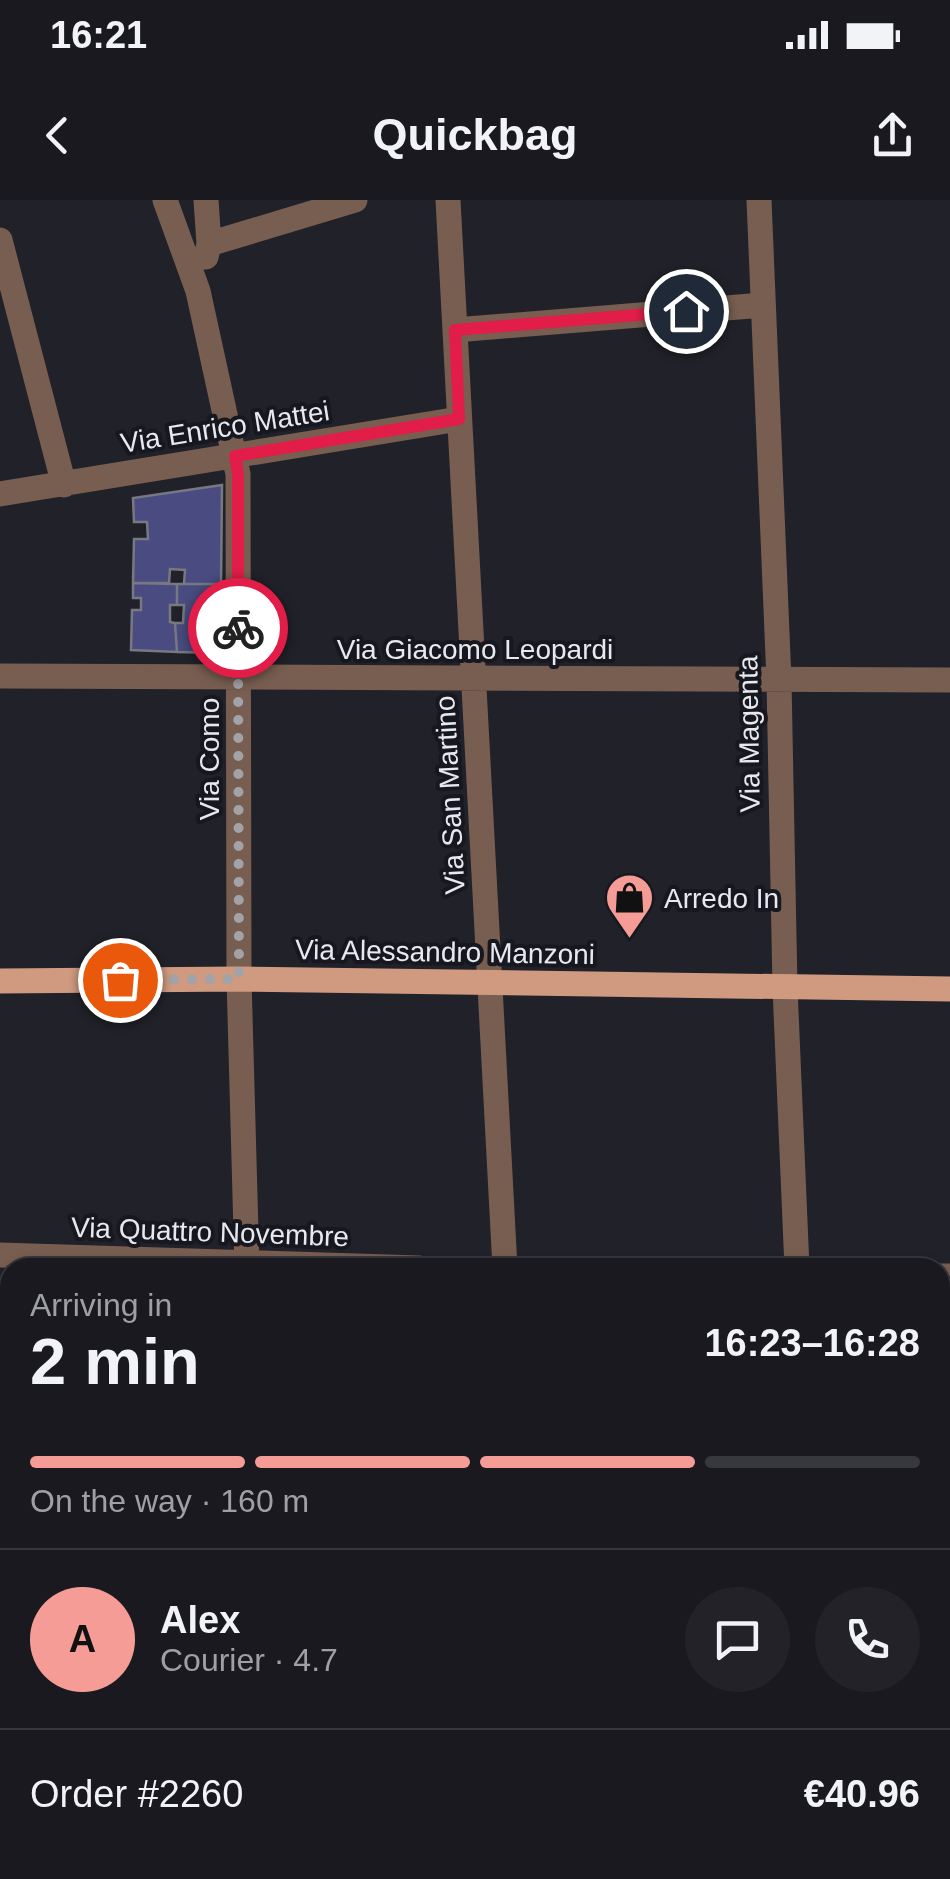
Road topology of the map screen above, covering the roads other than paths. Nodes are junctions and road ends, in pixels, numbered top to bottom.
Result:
1 (166, 200) edge
2 (206, 200) edge
3 (356, 200) edge
4 (448, 200) edge
5 (759, 200) edge
6 (0, 240) edge
7 (209, 244) junction
8 (198, 291) junction
9 (8, 298) edge
10 (763, 304) junction
11 (455, 330) junction
12 (459, 419) junction
13 (235, 456) junction
14 (64, 484) junction
15 (0, 494) edge
16 (0, 676) edge
17 (239, 677) junction
18 (474, 680) junction
19 (950, 680) edge
20 (779, 681) junction
21 (239, 979) junction
22 (0, 981) edge
23 (490, 982) junction
24 (785, 988) junction
25 (950, 989) edge
26 (0, 1255) edge
27 (67, 1258) edge
28 (247, 1258) edge
29 (504, 1258) edge
30 (797, 1258) edge

1 - 8 street, Via Como
2 - 7 street
3 - 7 street
4 - 11 street, Via San Martino
5 - 10 street, Via Magenta
6 - 9 street
7 - 8 street
8 - 13 street, Via Como
9 - 14 street
10 - 11 street
10 - 20 street, Via Magenta
11 - 12 street, Via San Martino
12 - 13 street, Via Enrico Mattei
12 - 18 street, Via San Martino
13 - 14 street, Via Enrico Mattei
13 - 17 street, Via Como
14 - 15 street, Via Enrico Mattei
16 - 17 street, Via Giacomo Leopardi
17 - 18 street, Via Giacomo Leopardi
17 - 21 street, Via Como
18 - 20 street, Via Giacomo Leopardi
18 - 23 street, Via San Martino
19 - 20 street, Via Giacomo Leopardi
20 - 24 street, Via Magenta
21 - 22 main road, Via Alessandro Manzoni
21 - 23 main road, Via Alessandro Manzoni
21 - 28 street, Via Como
23 - 24 main road, Via Alessandro Manzoni
23 - 29 street, Via San Martino
24 - 25 main road, Via Alessandro Manzoni
24 - 30 street, Via Magenta
26 - 27 street, Via Quattro Novembre

